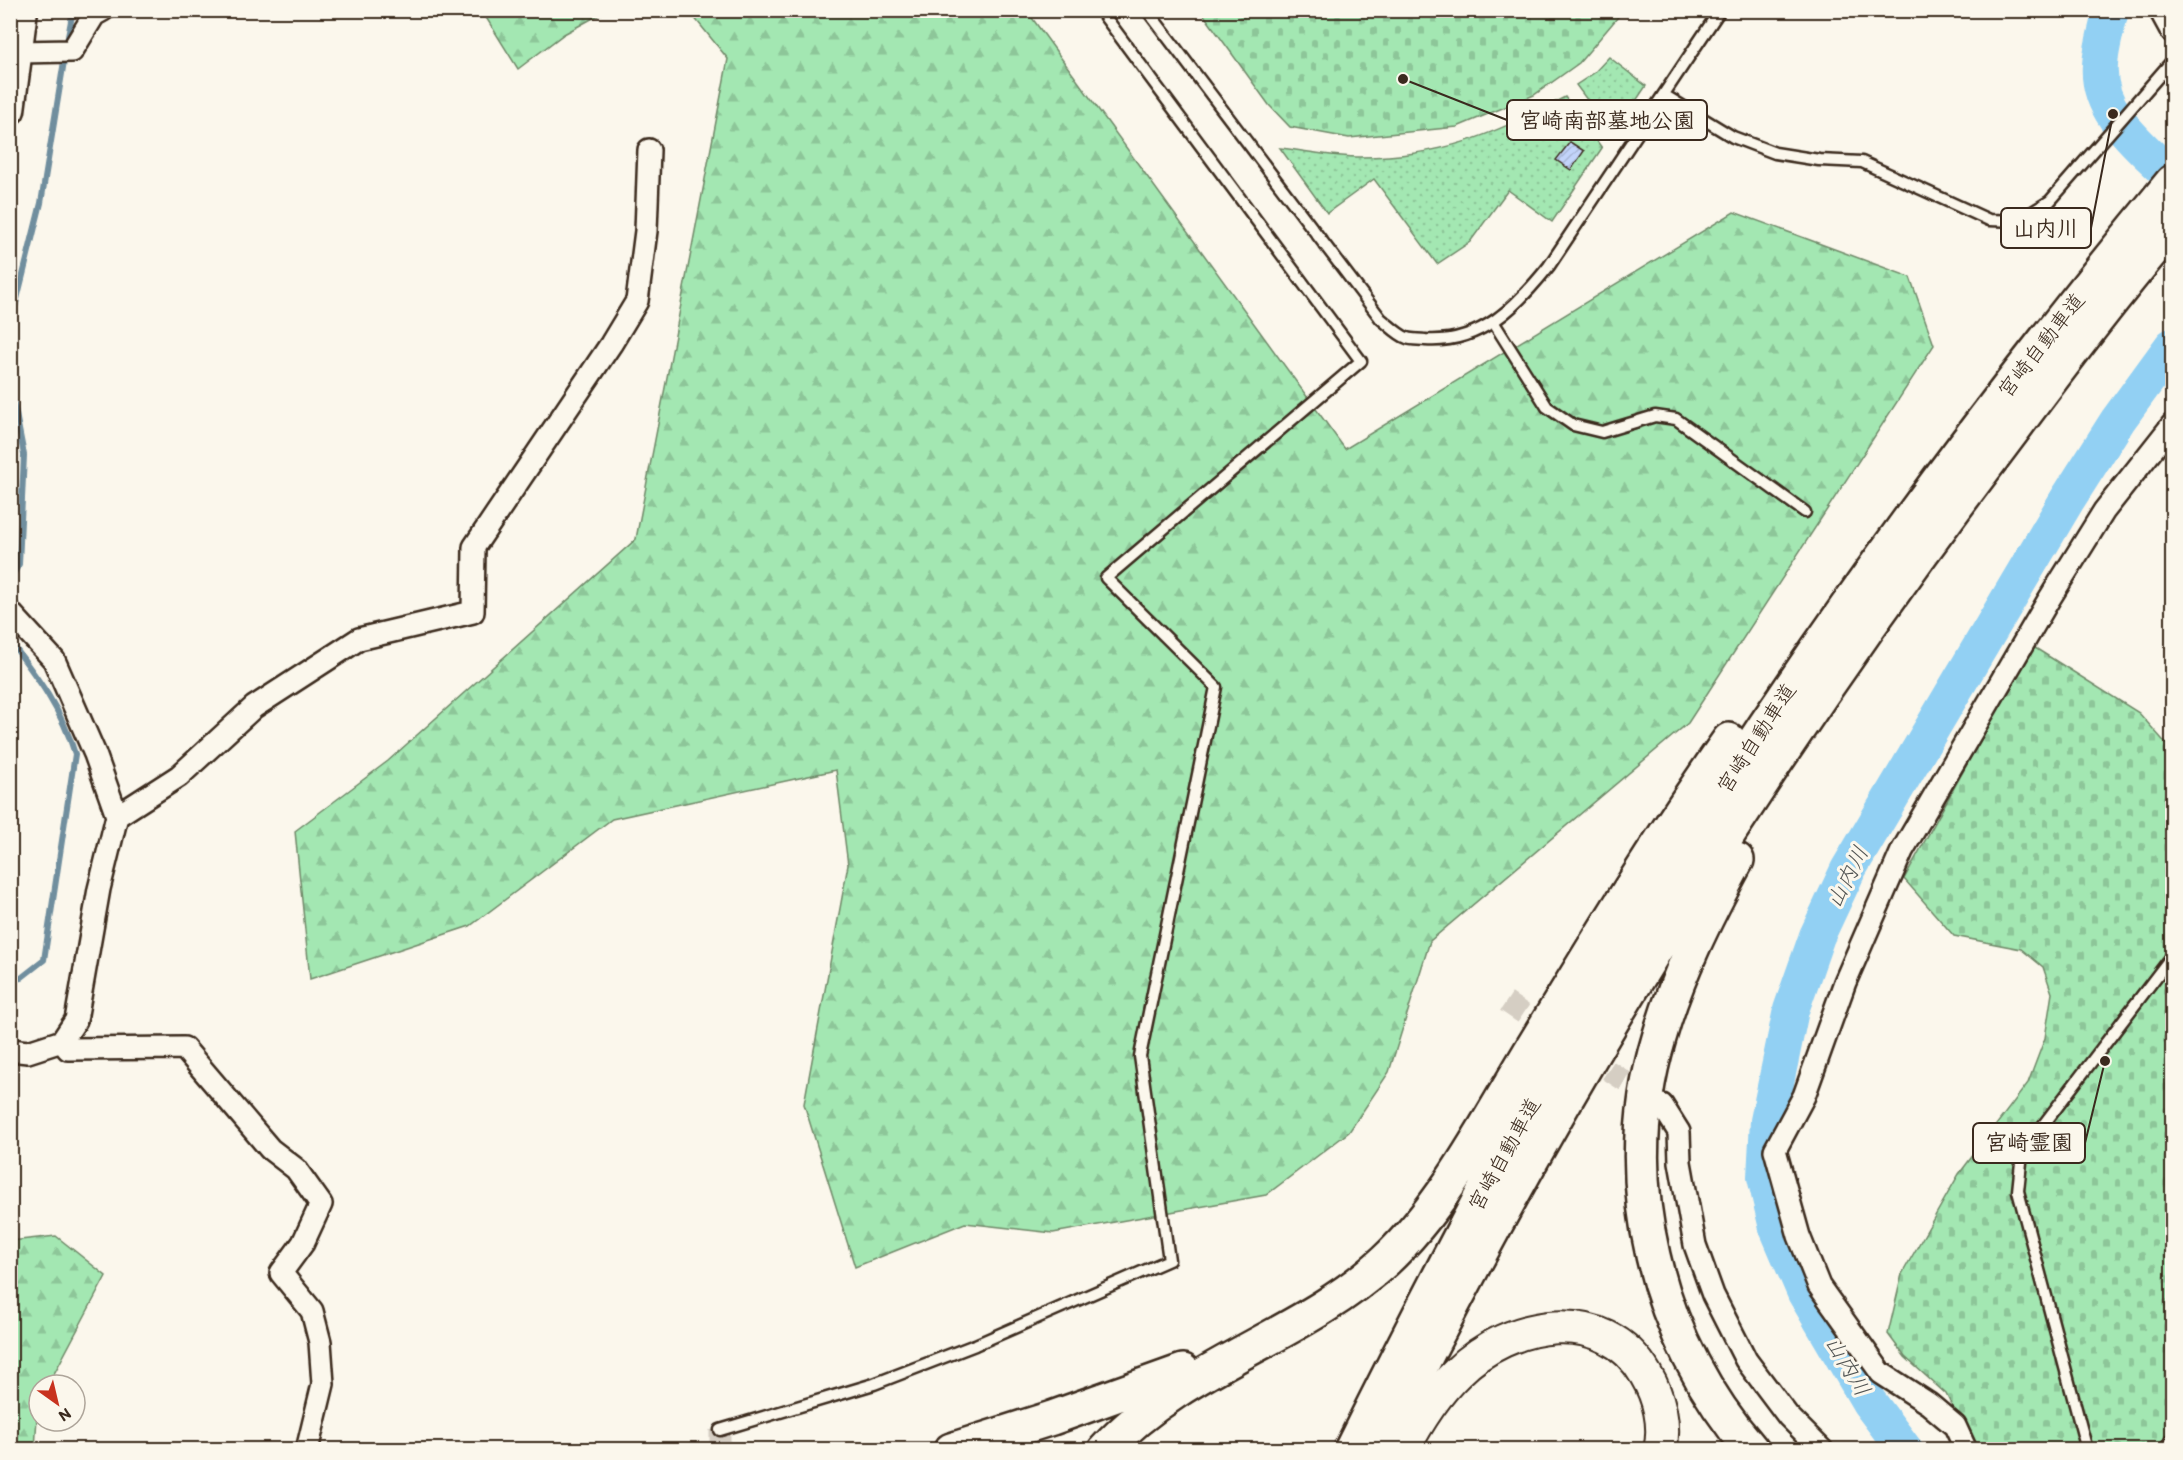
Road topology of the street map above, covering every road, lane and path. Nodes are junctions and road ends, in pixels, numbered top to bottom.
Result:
1 (23, 10) edge
2 (103, 10) edge
3 (1100, 10) edge
4 (1147, 10) edge
5 (1720, 10) edge
6 (2160, 10) edge
7 (2172, 32) edge
8 (18, 52) junction
9 (2172, 61) edge
10 (1664, 95) junction
11 (10, 110) edge
12 (649, 150) dead end
13 (2172, 182) edge
14 (2172, 227) edge
15 (1494, 323) junction
16 (2172, 425) edge
17 (1916, 507) junction
18 (1805, 512) dead end
19 (10, 612) edge
20 (1825, 690) junction
21 (117, 816) junction
22 (2172, 956) edge
23 (62, 1041) junction
24 (10, 1050) edge
25 (1662, 1105) tunnel mouth
26 (1462, 1288) junction
27 (1418, 1345) junction
28 (1250, 1347) junction
29 (720, 1430) dead end
30 (2172, 1438) edge
31 (307, 1449) edge
32 (951, 1449) edge
33 (1105, 1449) edge
34 (1351, 1449) edge
35 (1379, 1449) edge
36 (1396, 1449) edge
37 (1403, 1449) edge
38 (1660, 1449) edge
39 (1752, 1449) edge
40 (1822, 1449) edge
41 (1966, 1449) edge
42 (2087, 1449) edge
43 (2165, 1449) edge

1 - 8 main road
2 - 8 street
3 - 29 lane
4 - 15 lane
5 - 10 lane
6 - 7 street
8 - 11 main road
9 - 10 lane
10 - 15 lane
12 - 21 street
13 - 17 highway, 宮崎自動車道
14 - 20 highway, 宮崎自動車道
15 - 18 lane
16 - 41 street
17 - 27 highway, 宮崎自動車道
17 - 28 highway
19 - 21 street
20 - 26 highway, 宮崎自動車道
20 - 39 highway
21 - 23 street
22 - 42 lane
23 - 24 street
23 - 31 street
25 - 40 street
26 - 27 highway, 宮崎自動車道
26 - 36 highway
27 - 34 highway
27 - 35 highway
28 - 32 highway
28 - 33 highway
30 - 43 lane
37 - 38 main road

